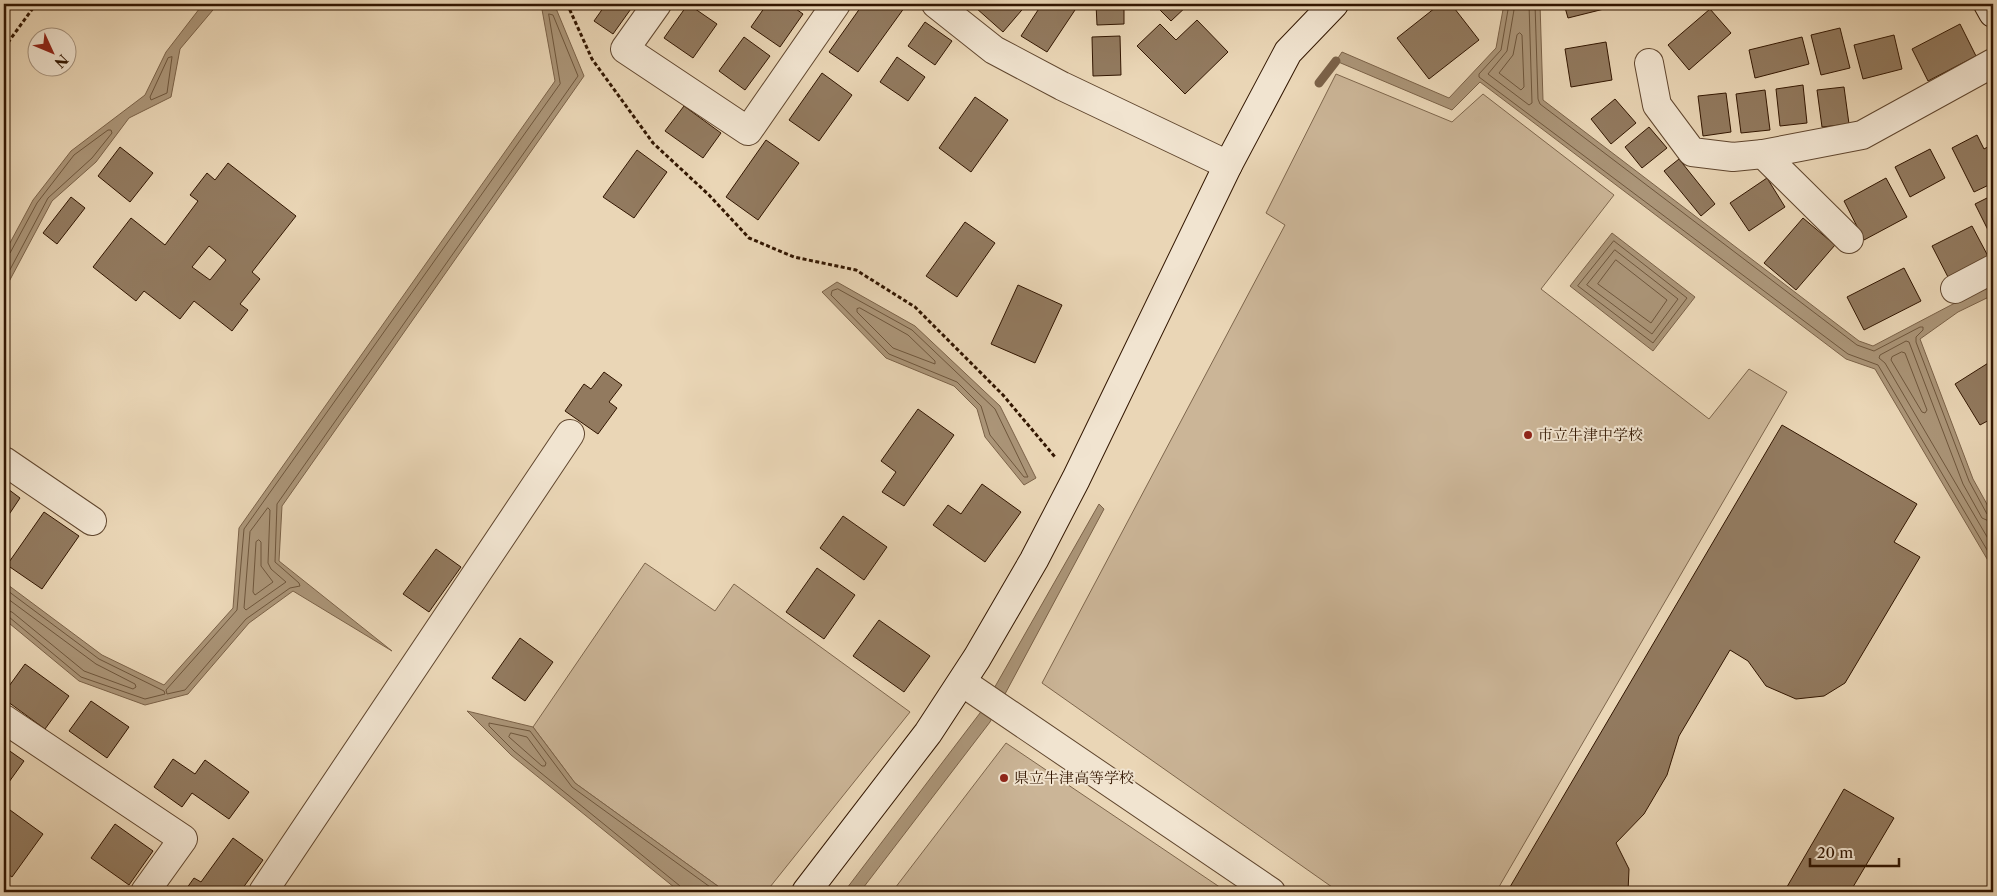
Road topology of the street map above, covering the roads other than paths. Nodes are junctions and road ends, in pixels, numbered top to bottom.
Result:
1 (657, 4) edge
2 (836, 4) edge
3 (936, 4) edge
4 (1334, 4) edge
5 (1988, 4) edge
6 (1993, 13) edge
7 (1649, 63) dead end
8 (1993, 63) edge
9 (1763, 154) junction
10 (1228, 165) junction
11 (1849, 239) dead end
12 (1993, 269) edge
13 (1955, 289) dead end
14 (570, 434) dead end
15 (4, 462) edge
16 (92, 521) dead end
17 (982, 696) junction
18 (4, 719) edge
19 (145, 892) edge
20 (263, 892) edge
21 (806, 892) edge
22 (1271, 892) edge

1 - 2 street
3 - 10 street
4 - 10 street
5 - 6 street
7 - 9 street
8 - 9 street
9 - 11 street
10 - 17 street
12 - 13 street
14 - 20 street
15 - 16 street
17 - 21 street
17 - 22 street
18 - 19 street

